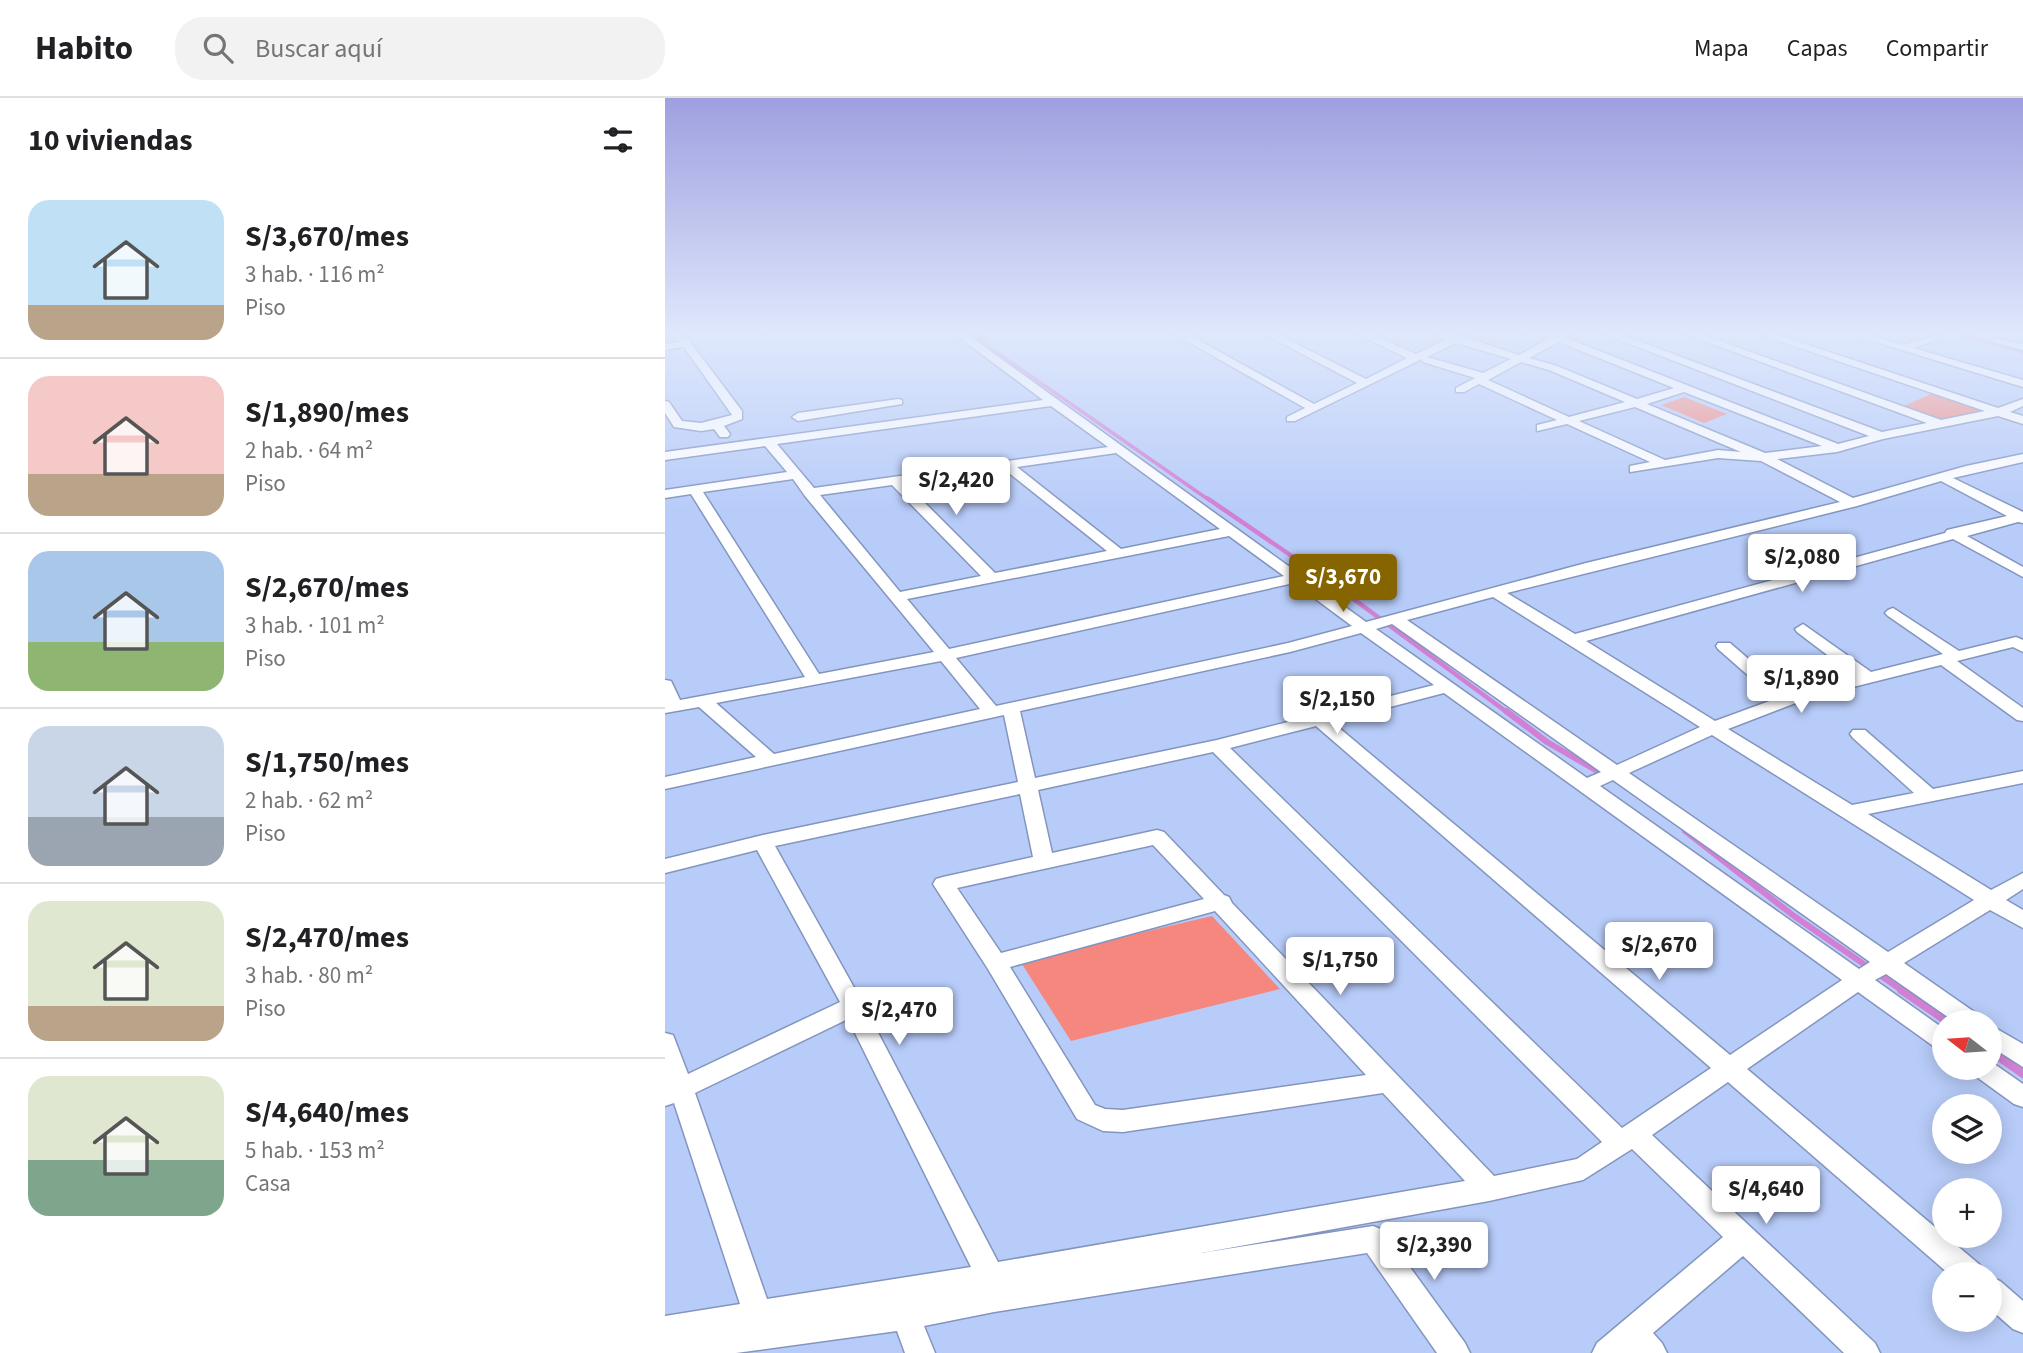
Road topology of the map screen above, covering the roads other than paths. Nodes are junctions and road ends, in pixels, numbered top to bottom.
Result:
1 (723, 394) edge
2 (1042, 394) edge
3 (1287, 394) edge
4 (1341, 394) edge
5 (1513, 394) edge
6 (1615, 394) edge
7 (1668, 394) edge
8 (1698, 394) edge
9 (1768, 394) edge
10 (1856, 394) edge
11 (1943, 394) edge
12 (898, 402) dead end
13 (1054, 402) junction
14 (1635, 402) junction
15 (2023, 402) edge
16 (665, 404) edge
17 (882, 405) junction
18 (1313, 408) junction
19 (1999, 412) junction
20 (814, 414) junction
21 (798, 416) dead end
22 (1291, 419) dead end
23 (1568, 420) junction
24 (2023, 420) edge
25 (899, 423) junction
26 (1941, 424) junction
27 (717, 425) junction
28 (1541, 428) dead end
29 (831, 432) junction
30 (1881, 436) junction
31 (768, 441) junction
32 (732, 446) junction
33 (1837, 448) junction
34 (1119, 449) junction
35 (665, 456) edge
36 (1764, 457) junction
37 (2023, 458) edge
38 (1662, 463) junction
39 (1006, 465) junction
40 (1634, 469) dead end
41 (795, 475) junction
42 (1942, 477) junction
43 (895, 481) junction
44 (695, 490) junction
45 (810, 493) junction
46 (665, 494) edge
47 (1851, 503) junction
48 (2021, 517) edge
49 (1232, 531) junction
50 (1952, 533) junction
51 (1118, 554) junction
52 (2023, 573) edge
53 (991, 578) junction
54 (1296, 578) junction
55 (1495, 592) junction
56 (896, 597) junction
57 (1893, 612) dead end
58 (1395, 619) junction
59 (1364, 627) junction
60 (1803, 629) dead end
61 (1572, 640) junction
62 (1724, 646) dead end
63 (2023, 646) edge
64 (944, 655) junction
65 (1950, 658) junction
66 (1868, 678) junction
67 (815, 680) junction
68 (665, 685) edge
69 (1447, 687) junction
70 (1786, 700) junction
71 (702, 701) junction
72 (670, 707) edge
73 (1011, 708) junction
74 (992, 712) junction
75 (2023, 716) edge
76 (1321, 721) junction
77 (1713, 727) junction
78 (1859, 734) dead end
79 (1217, 746) junction
80 (770, 761) junction
81 (1613, 772) junction
82 (2023, 777) edge
83 (665, 783) edge
84 (1029, 785) junction
85 (1585, 786) junction
86 (1929, 796) junction
87 (1849, 812) junction
88 (763, 842) junction
89 (1044, 863) junction
90 (665, 866) edge
91 (2023, 880) edge
92 (1990, 900) junction
93 (1222, 902) junction
94 (2023, 920) edge
95 (996, 963) junction
96 (1886, 963) junction
97 (1858, 980) junction
98 (853, 1006) junction
99 (1955, 1010) edge
100 (1932, 1032) edge
101 (665, 1042) edge
102 (2002, 1042) edge
103 (2023, 1057) edge
104 (1728, 1070) junction
105 (1999, 1080) edge
106 (1389, 1082) junction
107 (673, 1092) edge
108 (2023, 1097) edge
109 (1628, 1139) junction
110 (1489, 1189) junction
111 (1743, 1238) junction
112 (1956, 1262) edge
113 (991, 1277) junction
114 (2002, 1301) edge
115 (758, 1315) junction
116 (905, 1316) junction
117 (2023, 1319) edge
118 (1632, 1332) junction
119 (667, 1344) edge
120 (920, 1353) edge
121 (1455, 1353) edge
122 (1607, 1353) edge
123 (1652, 1353) edge
124 (1865, 1353) edge

1 - 27 street
2 - 13 street
3 - 18 street
4 - 18 street
5 - 23 street
6 - 14 street
7 - 14 street
8 - 33 street
9 - 30 street
10 - 26 street
11 - 19 street
12 - 17 street
13 - 25 street
13 - 34 street
14 - 23 street
14 - 36 street
15 - 19 street
16 - 27 street
17 - 20 street
17 - 25 street
18 - 22 street
19 - 24 street
19 - 26 street
20 - 21 street
20 - 29 street
23 - 28 street
23 - 38 street
25 - 29 street
26 - 30 street
27 - 32 street
29 - 31 street
30 - 33 street
31 - 32 street
31 - 41 street
32 - 35 street
33 - 36 street
34 - 39 street
34 - 49 street
36 - 38 street
36 - 47 street
37 - 42 street
38 - 40 street
39 - 43 street
39 - 51 street
41 - 44 street
41 - 45 street
42 - 47 street
42 - 48 street
43 - 45 street
43 - 53 street
44 - 46 street
44 - 67 street
45 - 56 street
47 - 55 street
48 - 50 street
49 - 51 street
49 - 54 street
50 - 52 street
50 - 61 street
51 - 53 street
53 - 56 street
54 - 59 street
54 - 64 street
55 - 58 street
55 - 61 street
56 - 64 street
57 - 65 street
58 - 59 street
58 - 81 street
59 - 69 street
59 - 73 street
60 - 66 street
61 - 77 street
62 - 70 street
63 - 65 street
64 - 67 street
64 - 74 street
65 - 66 street
65 - 75 street
66 - 70 street
67 - 71 street
68 - 72 street
69 - 76 street
69 - 85 street
70 - 77 street
71 - 72 street
71 - 80 street
73 - 74 street
73 - 84 street
74 - 80 street
76 - 79 street
76 - 104 street
77 - 81 street
77 - 87 street
78 - 86 street
79 - 84 street
79 - 109 street
80 - 83 street
81 - 85 street
81 - 96 street
82 - 86 street
84 - 88 street
84 - 89 street
85 - 97 street
86 - 87 street
87 - 92 street
88 - 90 street
88 - 98 street
89 - 93 street
89 - 95 street
91 - 92 street
92 - 94 street
92 - 96 street
93 - 95 street
93 - 106 street
95 - 106 street
96 - 97 street
96 - 99 street
97 - 100 street
97 - 104 street
98 - 107 street
98 - 113 street
101 - 107 street
102 - 103 street
104 - 109 street
104 - 112 street
105 - 108 street
106 - 110 street
107 - 115 street
109 - 110 street
109 - 111 street
110 - 113 street
111 - 118 street
111 - 124 street
113 - 115 street
114 - 117 street
115 - 119 street
116 - 119 street
116 - 120 street
116 - 121 street
118 - 122 street
118 - 123 street

